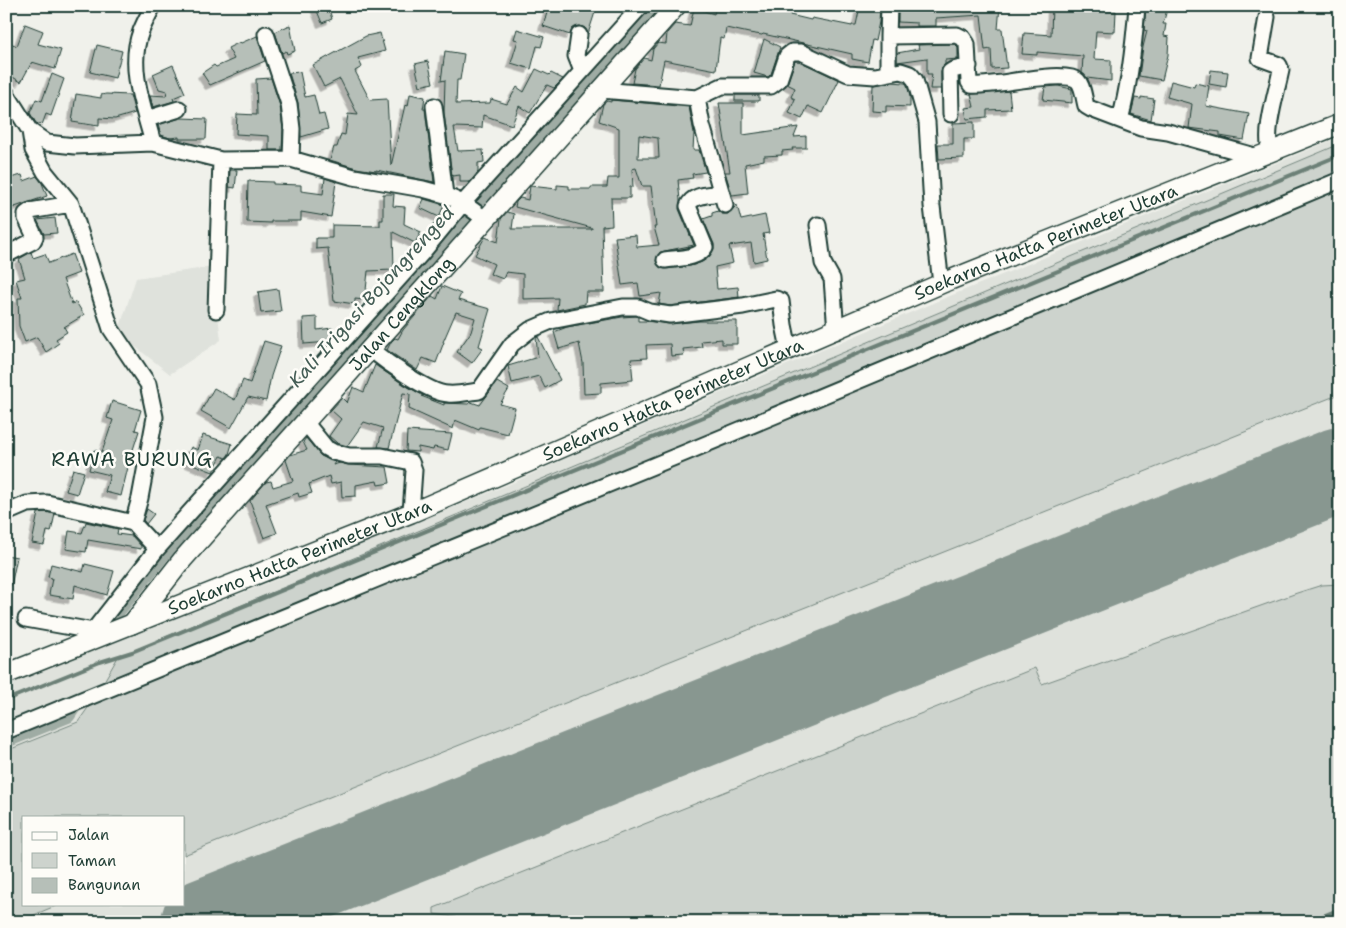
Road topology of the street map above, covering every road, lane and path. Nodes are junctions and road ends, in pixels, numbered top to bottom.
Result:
1 (153, 6) edge
2 (641, 6) edge
3 (676, 6) edge
4 (889, 6) edge
5 (1135, 7) edge
6 (1267, 17) dead end
7 (266, 34) dead end
8 (579, 35) dead end
9 (888, 36) junction
10 (969, 66) junction
11 (582, 71) junction
12 (888, 73) junction
13 (601, 90) junction
14 (6, 93) edge
15 (697, 98) junction
16 (434, 106) dead end
17 (179, 109) dead end
18 (951, 114) dead end
19 (147, 119) junction
20 (1120, 120) junction
21 (1340, 124) edge
22 (30, 131) junction
23 (153, 143) junction
24 (1264, 154) junction
25 (291, 159) junction
26 (221, 160) junction
27 (1340, 180) edge
28 (445, 195) junction
29 (71, 204) junction
30 (465, 204) junction
31 (483, 217) junction
32 (818, 224) dead end
33 (6, 255) edge
34 (665, 260) dead end
35 (946, 278) junction
36 (216, 310) dead end
37 (836, 331) junction
38 (370, 349) junction
39 (789, 349) junction
40 (305, 422) junction
41 (262, 450) junction
42 (6, 513) edge
43 (410, 513) junction
44 (133, 523) junction
45 (157, 549) junction
46 (26, 619) dead end
47 (132, 624) junction
48 (94, 634) junction
49 (6, 674) edge
50 (6, 730) edge

1 - 19 street
2 - 11 street
3 - 13 main road, Jalan Cengklong
4 - 9 street
5 - 20 street
6 - 24 street
7 - 25 street
8 - 11 street
9 - 10 street
9 - 12 street
10 - 18 street
10 - 20 street
11 - 30 street
12 - 15 street
12 - 35 street
13 - 15 street
13 - 31 main road, Jalan Cengklong
14 - 22 street
15 - 34 street
16 - 28 street
17 - 19 street
19 - 23 street
20 - 24 street
21 - 24 main road, Soekarno Hatta Perimeter Utara
22 - 23 street
22 - 29 street
23 - 26 street
24 - 35 main road, Soekarno Hatta Perimeter Utara
25 - 26 street
25 - 28 street
26 - 36 street
27 - 50 street
28 - 30 street
29 - 33 street
29 - 44 street
30 - 31 street
30 - 41 street
31 - 38 main road, Jalan Cengklong
32 - 37 street
35 - 37 main road, Soekarno Hatta Perimeter Utara
37 - 39 main road, Soekarno Hatta Perimeter Utara
38 - 39 street
38 - 40 main road, Jalan Cengklong
39 - 43 main road, Soekarno Hatta Perimeter Utara
40 - 41 main road, Jalan Cengklong
40 - 43 street
41 - 45 street
41 - 47 main road, Jalan Cengklong
42 - 44 street
43 - 47 main road, Soekarno Hatta Perimeter Utara
44 - 45 street
45 - 48 street
46 - 48 street
47 - 48 main road, Soekarno Hatta Perimeter Utara
48 - 49 main road, Soekarno Hatta Perimeter Utara

